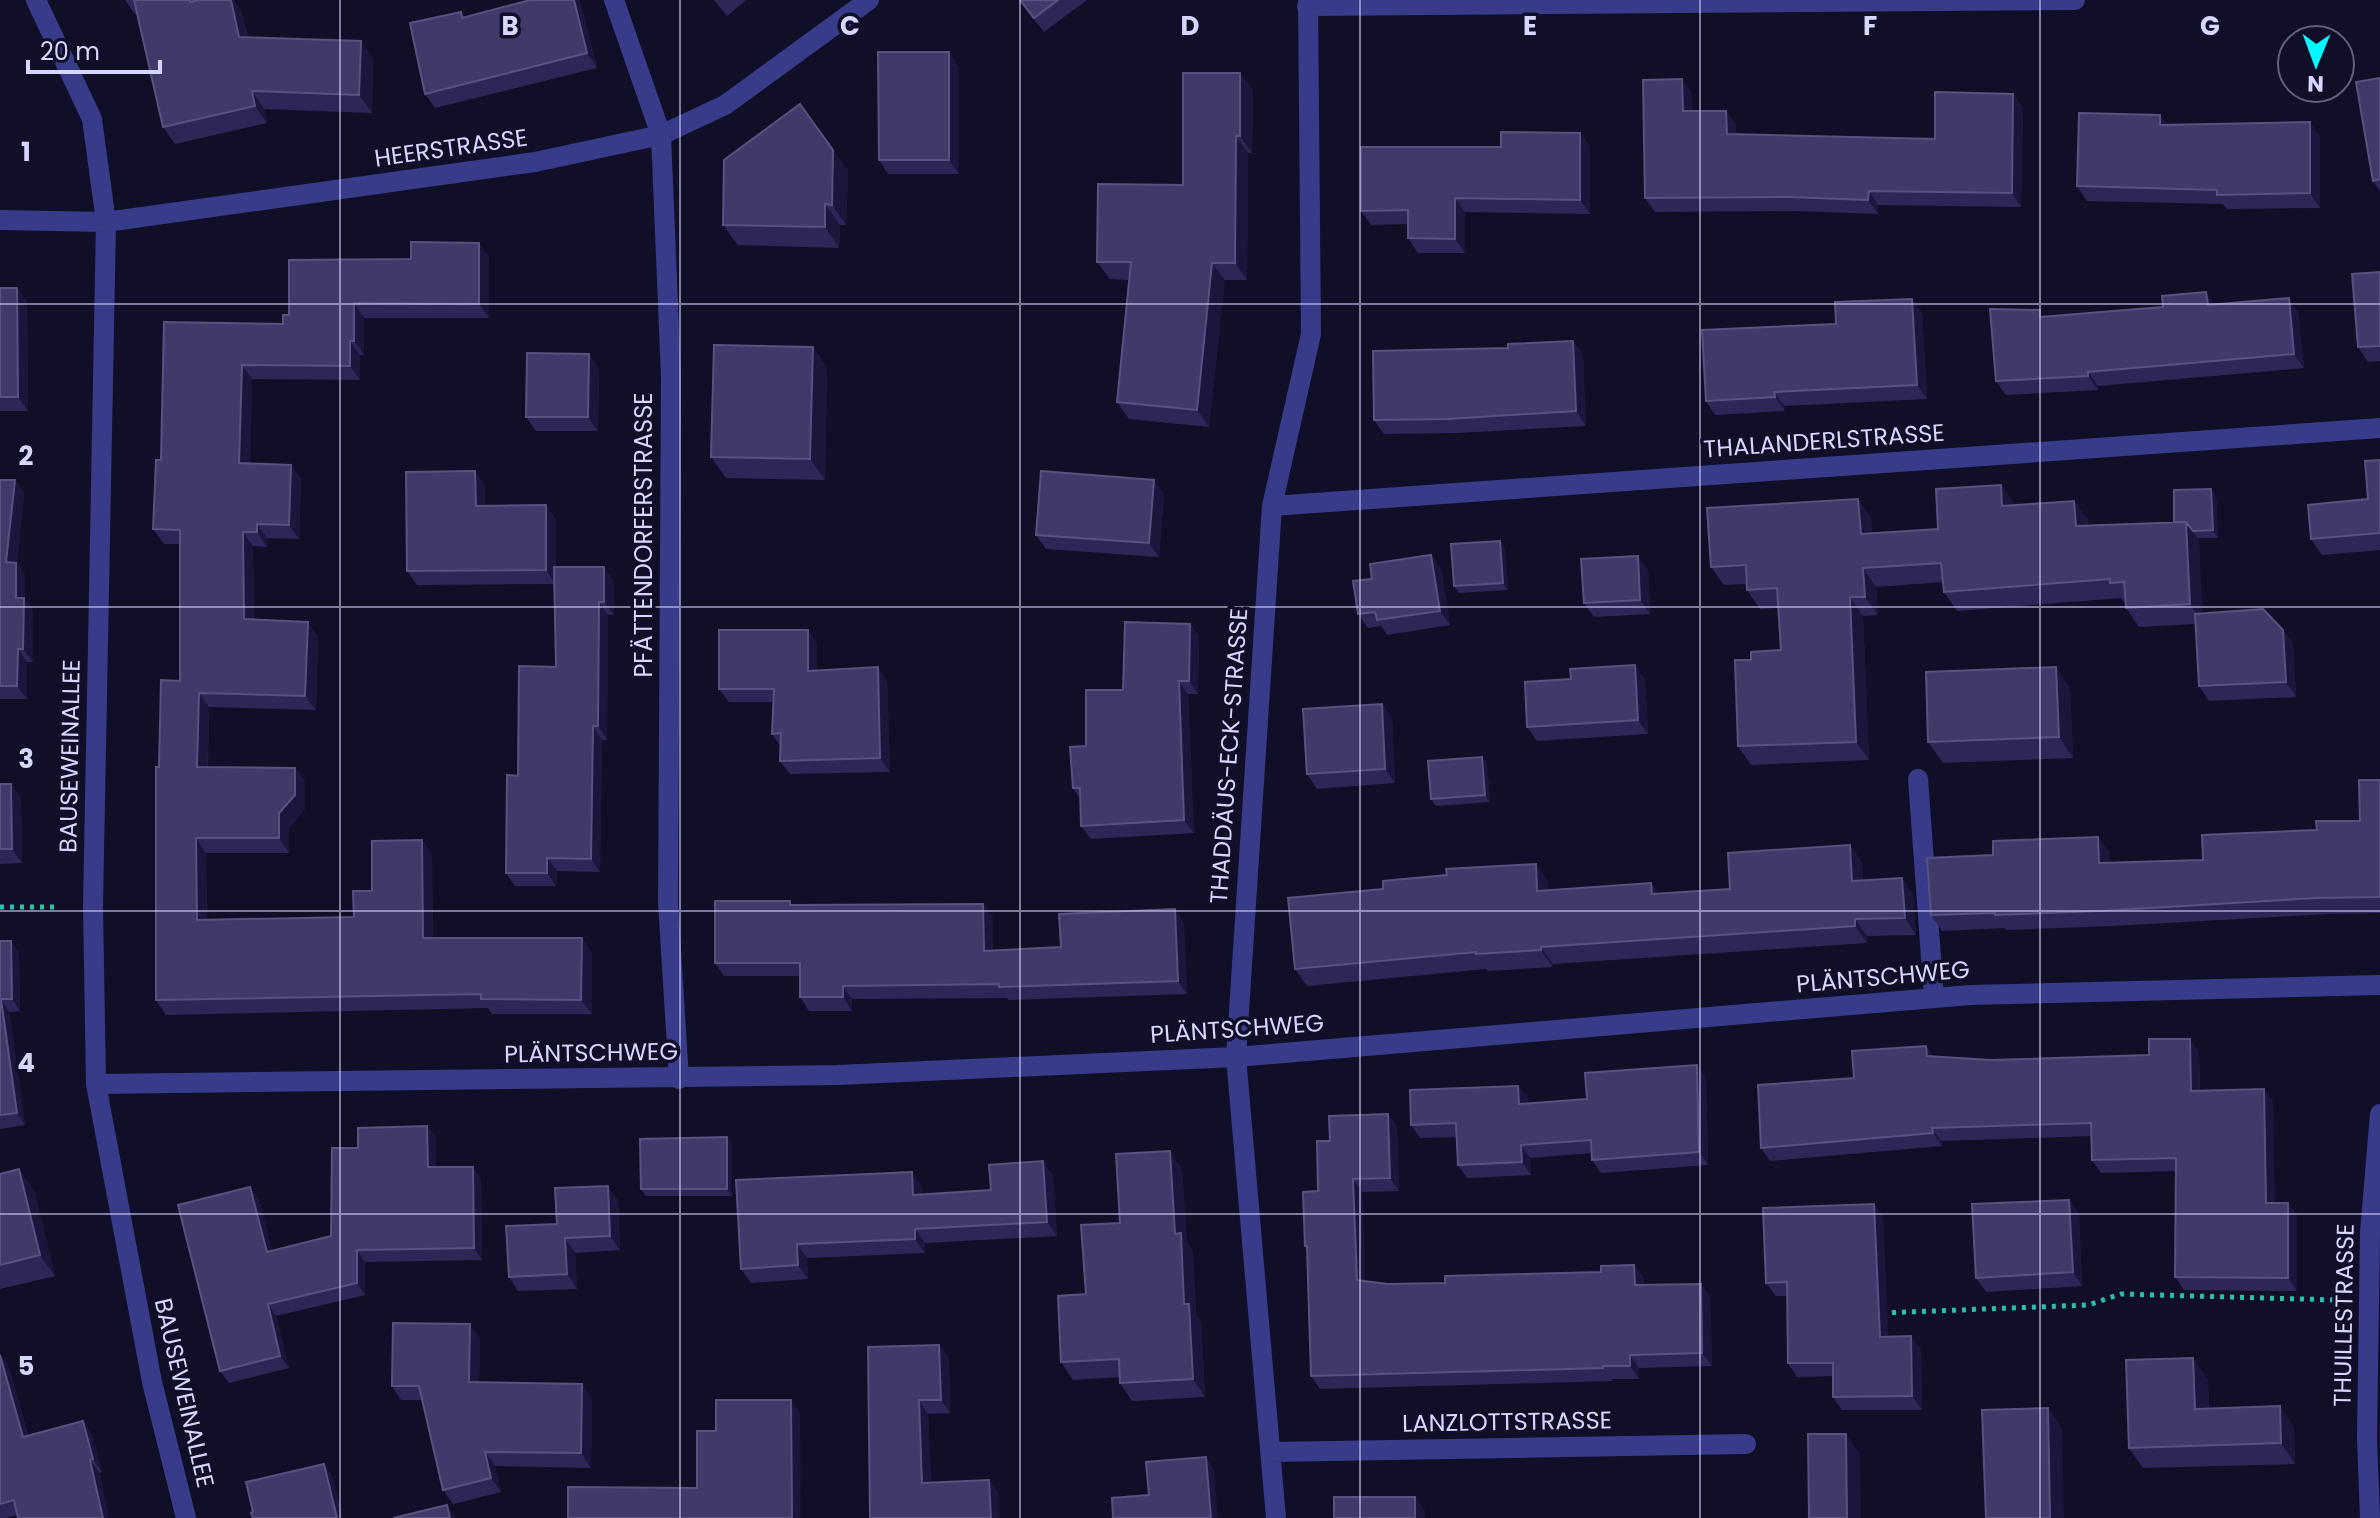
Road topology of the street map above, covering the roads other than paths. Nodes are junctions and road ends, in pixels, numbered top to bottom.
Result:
1 (36, 0) edge
2 (614, 0) edge
3 (869, 0) edge
4 (2075, 0) edge
5 (1308, 3) edge
6 (661, 135) junction
7 (0, 220) edge
8 (106, 222) junction
9 (2380, 428) edge
10 (1272, 506) junction
11 (1918, 779) dead end
12 (2380, 985) edge
13 (1934, 998) junction
14 (1236, 1057) junction
15 (679, 1079) junction
16 (96, 1084) junction
17 (2380, 1114) edge
18 (1746, 1444) dead end
19 (1270, 1452) junction
20 (186, 1518) edge
21 (1276, 1518) edge
22 (2370, 1518) edge

1 - 8 street, BAUSEWEINALLEE
2 - 6 street, PFÄTTENDORFERSTRASSE
3 - 6 street, HEERSTRASSE
4 - 5 street
5 - 10 street, THADDÄUS-ECK-STRASSE
6 - 8 street, HEERSTRASSE
6 - 15 street, PFÄTTENDORFERSTRASSE
7 - 8 street, HEERSTRASSE
8 - 16 street, BAUSEWEINALLEE
9 - 10 street, THALANDERLSTRASSE
10 - 14 street, THADDÄUS-ECK-STRASSE
11 - 13 street
12 - 13 street, PLÄNTSCHWEG
13 - 14 street, PLÄNTSCHWEG
14 - 15 street, PLÄNTSCHWEG
14 - 19 street, THADDÄUS-ECK-STRASSE
15 - 16 street, PLÄNTSCHWEG
16 - 20 street, BAUSEWEINALLEE
17 - 22 street, THUILLESTRASSE
18 - 19 street, LANZLOTTSTRASSE
19 - 21 street, THADDÄUS-ECK-STRASSE

